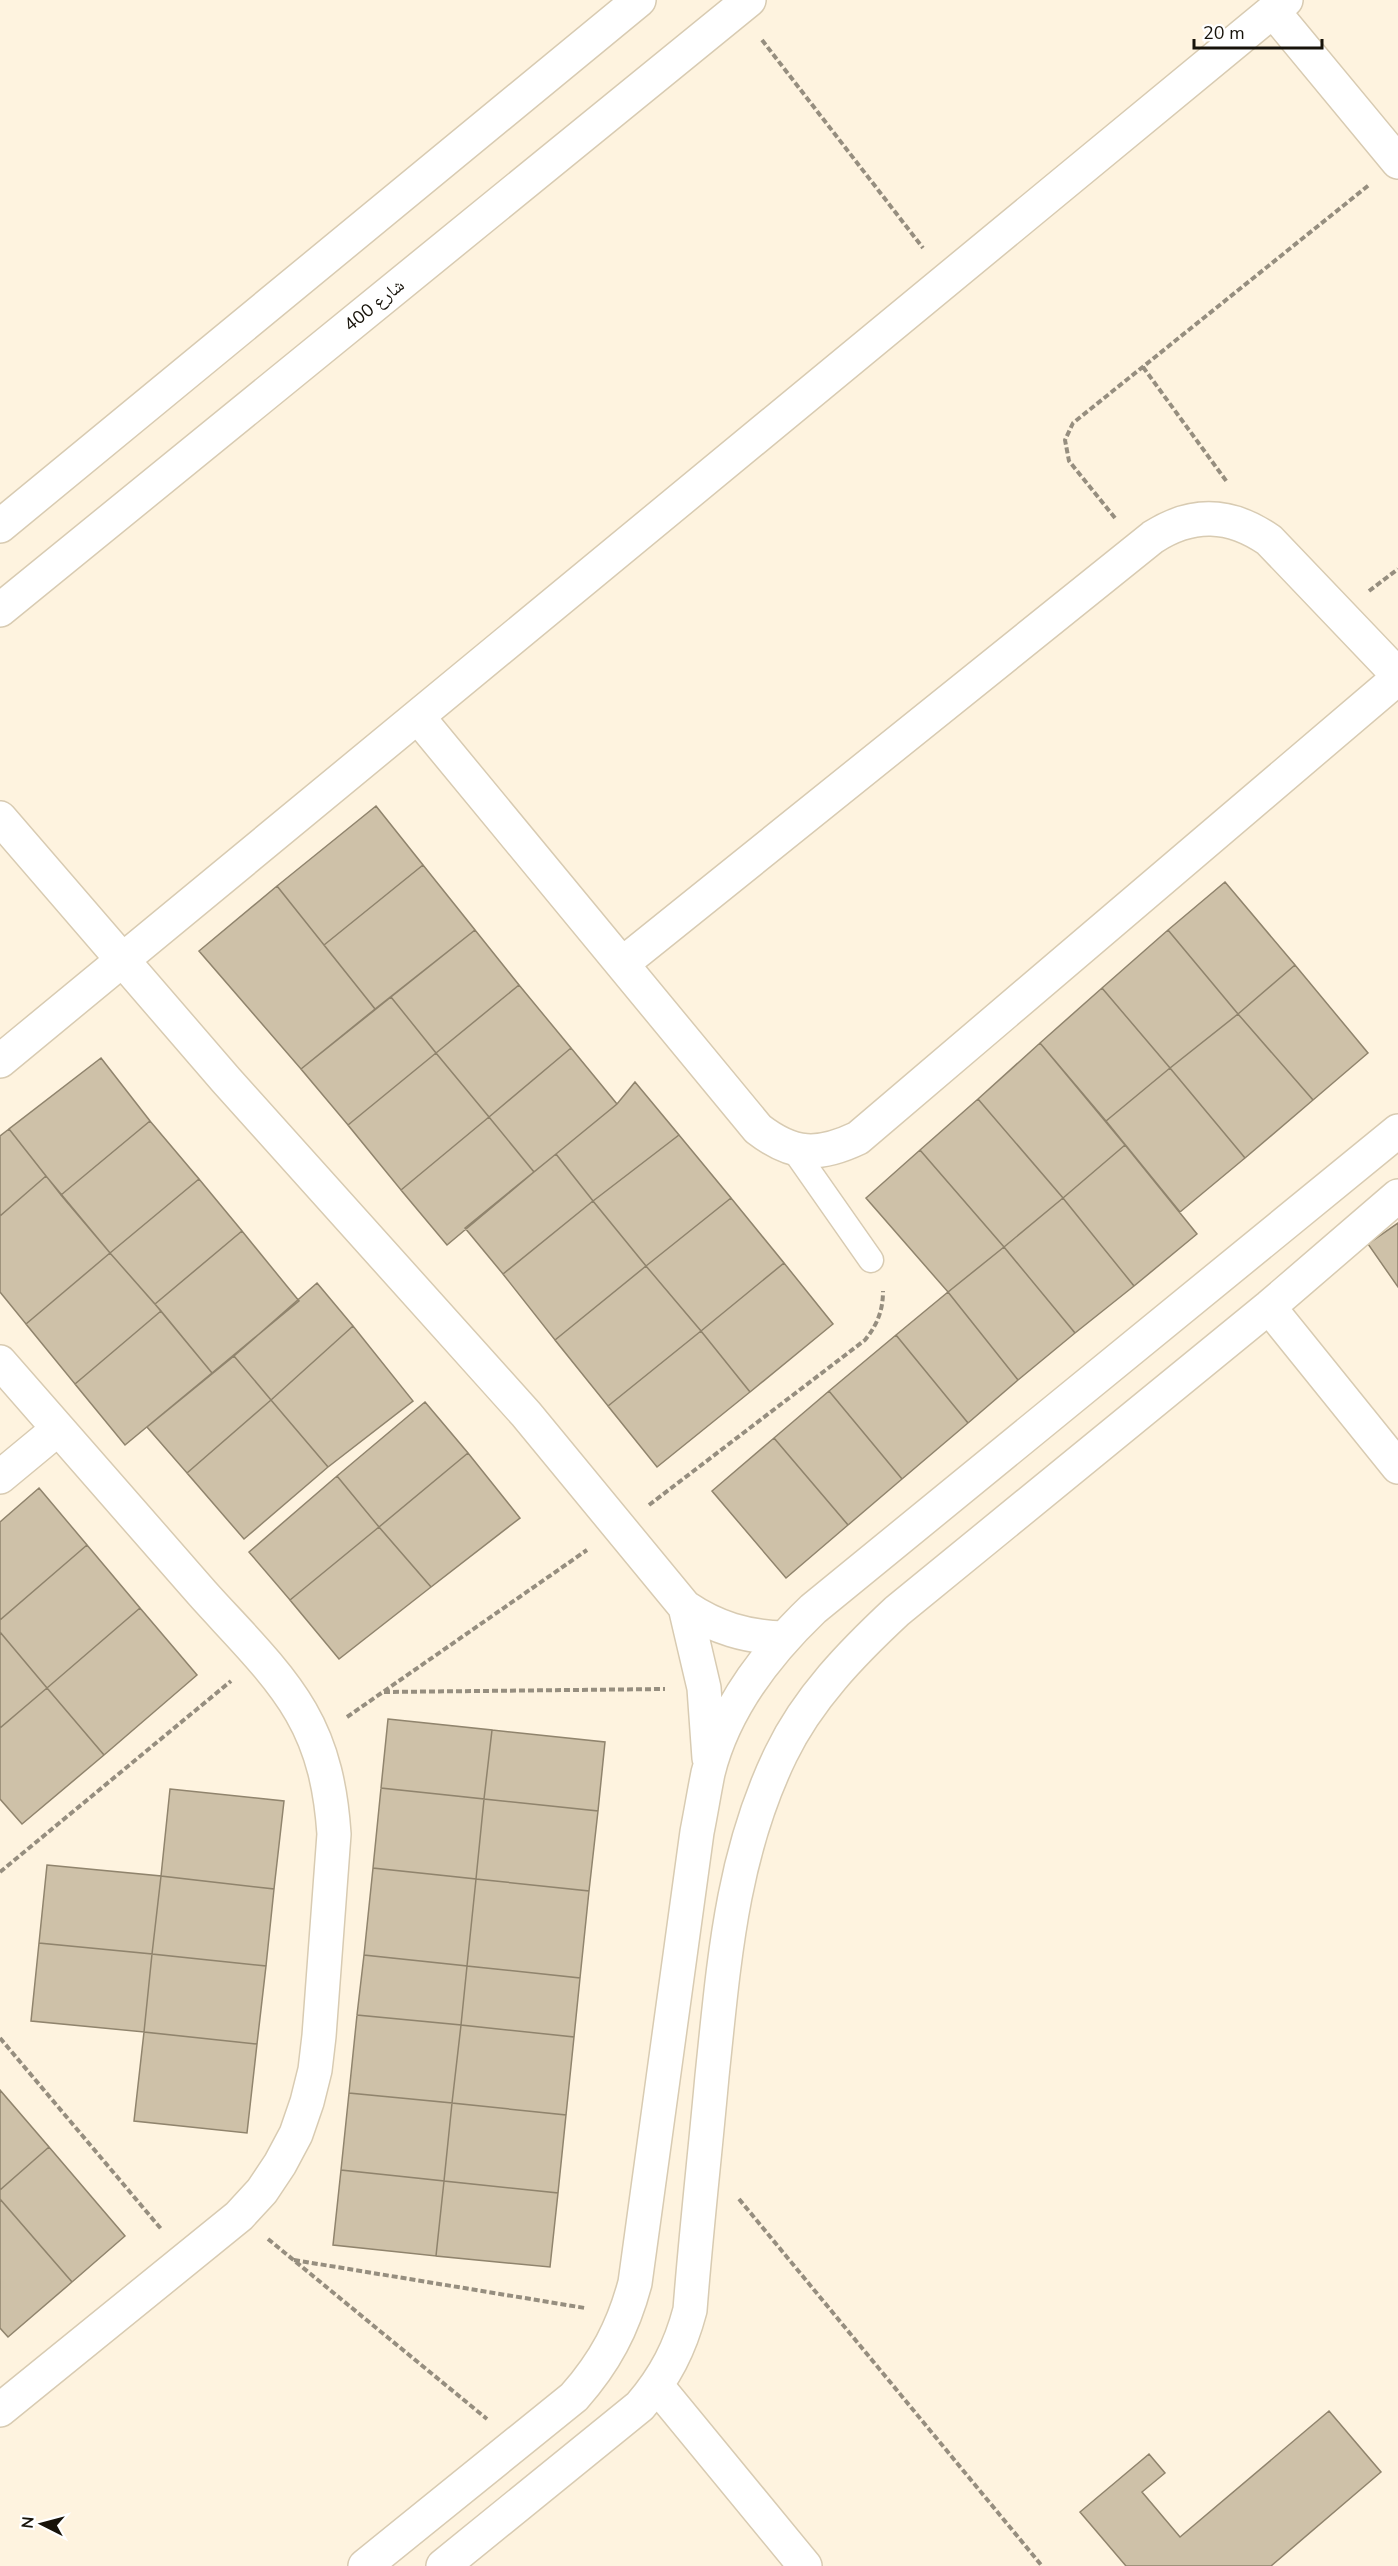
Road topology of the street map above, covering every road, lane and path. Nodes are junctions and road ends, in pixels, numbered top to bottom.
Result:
1 (639, 0) edge
2 (743, 4) edge
3 (1279, 5) edge
4 (1398, 162) edge
5 (948, 279) junction
6 (1143, 367) junction
7 (1234, 492) dead end
8 (0, 526) edge
9 (1139, 548) junction
10 (0, 610) edge
11 (1398, 676) edge
12 (418, 717) junction
13 (0, 818) edge
14 (122, 962) junction
15 (622, 964) junction
16 (0, 1060) edge
17 (1398, 1131) edge
18 (794, 1149) junction
19 (1398, 1196) edge
20 (871, 1260) joint
21 (1269, 1307) junction
22 (0, 1362) edge
23 (58, 1429) junction
24 (1398, 1467) edge
25 (0, 1477) edge
26 (620, 1527) junction
27 (685, 1607) junction
28 (784, 1638) junction
29 (259, 1658) junction
30 (704, 1688) junction
31 (383, 1692) junction
32 (315, 1739) junction
33 (709, 1772) junction
34 (0, 1872) edge
35 (674, 2000) junction
36 (719, 2009) junction
37 (0, 2038) edge
38 (704, 2156) junction
39 (239, 2216) junction
40 (187, 2260) junction
41 (293, 2260) junction
42 (627, 2315) junction
43 (657, 2386) junction
44 (0, 2410) edge
45 (517, 2443) junction
46 (365, 2566) edge
47 (443, 2566) edge
48 (805, 2566) edge
49 (1042, 2566) edge

1 - 8 street
2 - 5 path
2 - 10 street, شارع 400
3 - 4 street
3 - 5 street
4 - 6 path
5 - 12 street
6 - 7 path
6 - 9 path
9 - 11 street
9 - 15 street
11 - 18 street
12 - 14 street
12 - 15 street
13 - 14 street
14 - 16 street
14 - 26 street
15 - 18 street
17 - 28 street
18 - 20 lane
19 - 21 street
20 - 26 path
21 - 24 street
21 - 36 street
22 - 23 street
23 - 25 street
23 - 29 street
26 - 27 street
26 - 31 path
27 - 28 street
27 - 30 street
28 - 33 street
29 - 32 street
29 - 34 path
30 - 31 path
30 - 33 street
31 - 32 path
32 - 39 street
33 - 35 street
35 - 36 street
35 - 42 street
36 - 38 street
37 - 40 path
38 - 43 street
38 - 49 path
39 - 40 street
39 - 41 path
40 - 44 street
41 - 42 path
41 - 45 path
42 - 45 street
43 - 47 street
43 - 48 street
45 - 46 street

